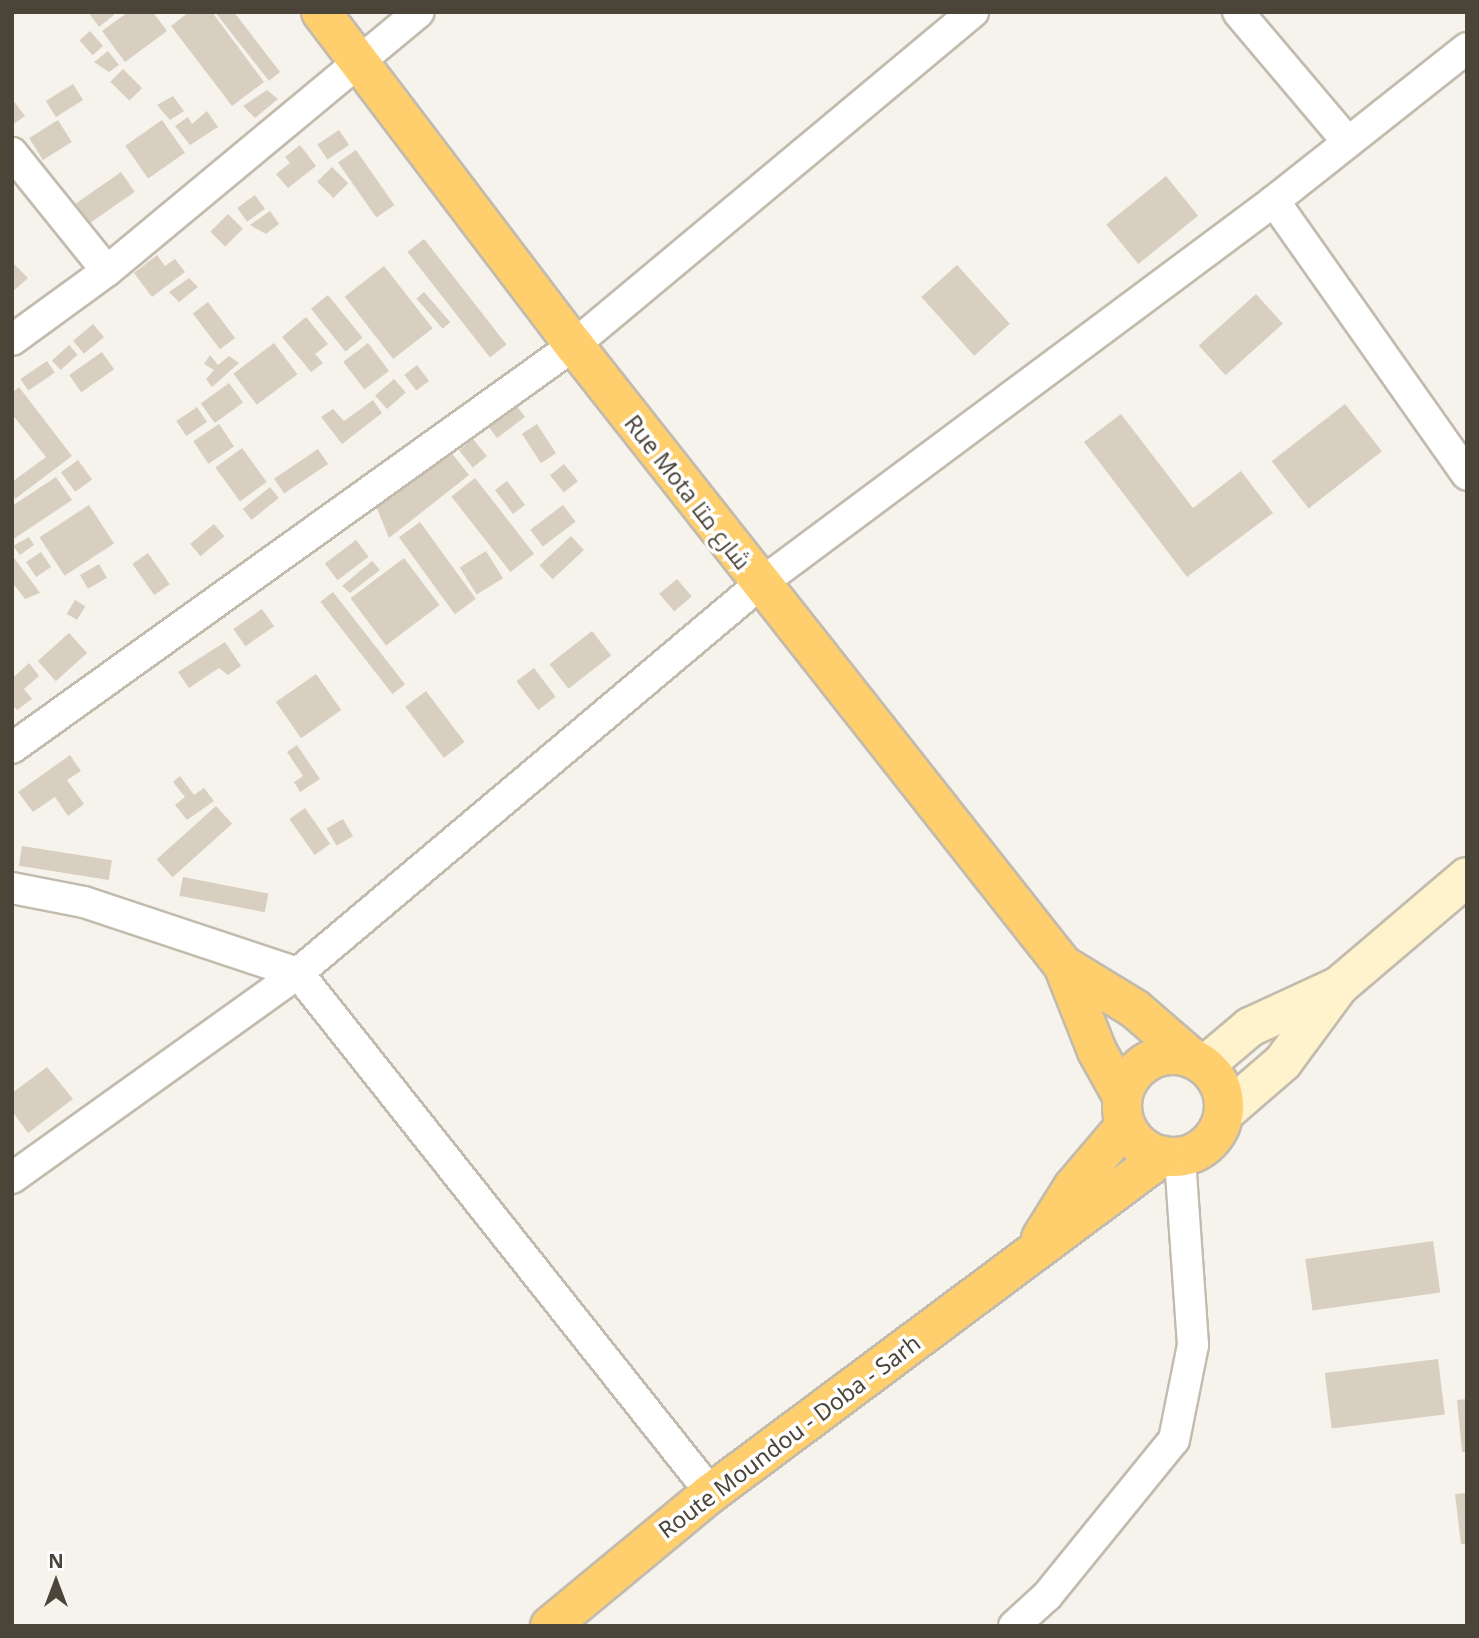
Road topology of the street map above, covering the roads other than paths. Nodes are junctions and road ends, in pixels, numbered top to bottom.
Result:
1 (321, 12) edge
2 (419, 12) edge
3 (973, 12) edge
4 (1238, 12) edge
5 (1467, 48) edge
6 (359, 60) junction
7 (1349, 142) junction
8 (12, 153) edge
9 (1274, 201) junction
10 (107, 271) junction
11 (12, 340) edge
12 (574, 345) junction
13 (1467, 475) edge
14 (760, 584) junction
15 (12, 748) edge
16 (1467, 877) edge
17 (12, 888) edge
18 (1063, 965) junction
19 (298, 973) junction
20 (1339, 986) junction
21 (1199, 1062) junction
22 (1123, 1111) junction
23 (1224, 1113) junction
24 (1172, 1156) junction
25 (12, 1178) edge
26 (1032, 1252) junction
27 (711, 1493) junction
28 (550, 1626) edge
29 (1014, 1626) edge

1 - 6 highway, Rue Mota شارع متا
2 - 6 street
3 - 12 street
4 - 7 street
5 - 7 street
6 - 10 street
6 - 12 highway, Rue Mota شارع متا
7 - 9 street
8 - 10 street
9 - 13 street
9 - 14 street
10 - 11 street
12 - 14 highway, Rue Mota شارع متا
12 - 15 street
14 - 18 highway, Rue Mota شارع متا
14 - 19 street
16 - 20 main road
17 - 19 street
18 - 21 highway
18 - 22 highway
19 - 25 street
19 - 27 street
20 - 21 main road
20 - 23 main road
21 - 22 highway
21 - 23 highway
22 - 24 highway
22 - 26 highway, Route Moundou - Doba - Sarh
23 - 24 highway
24 - 26 highway, Route Moundou - Doba - Sarh
24 - 29 street
26 - 27 highway, Route Moundou - Doba - Sarh
27 - 28 highway, Route Moundou - Doba - Sarh

